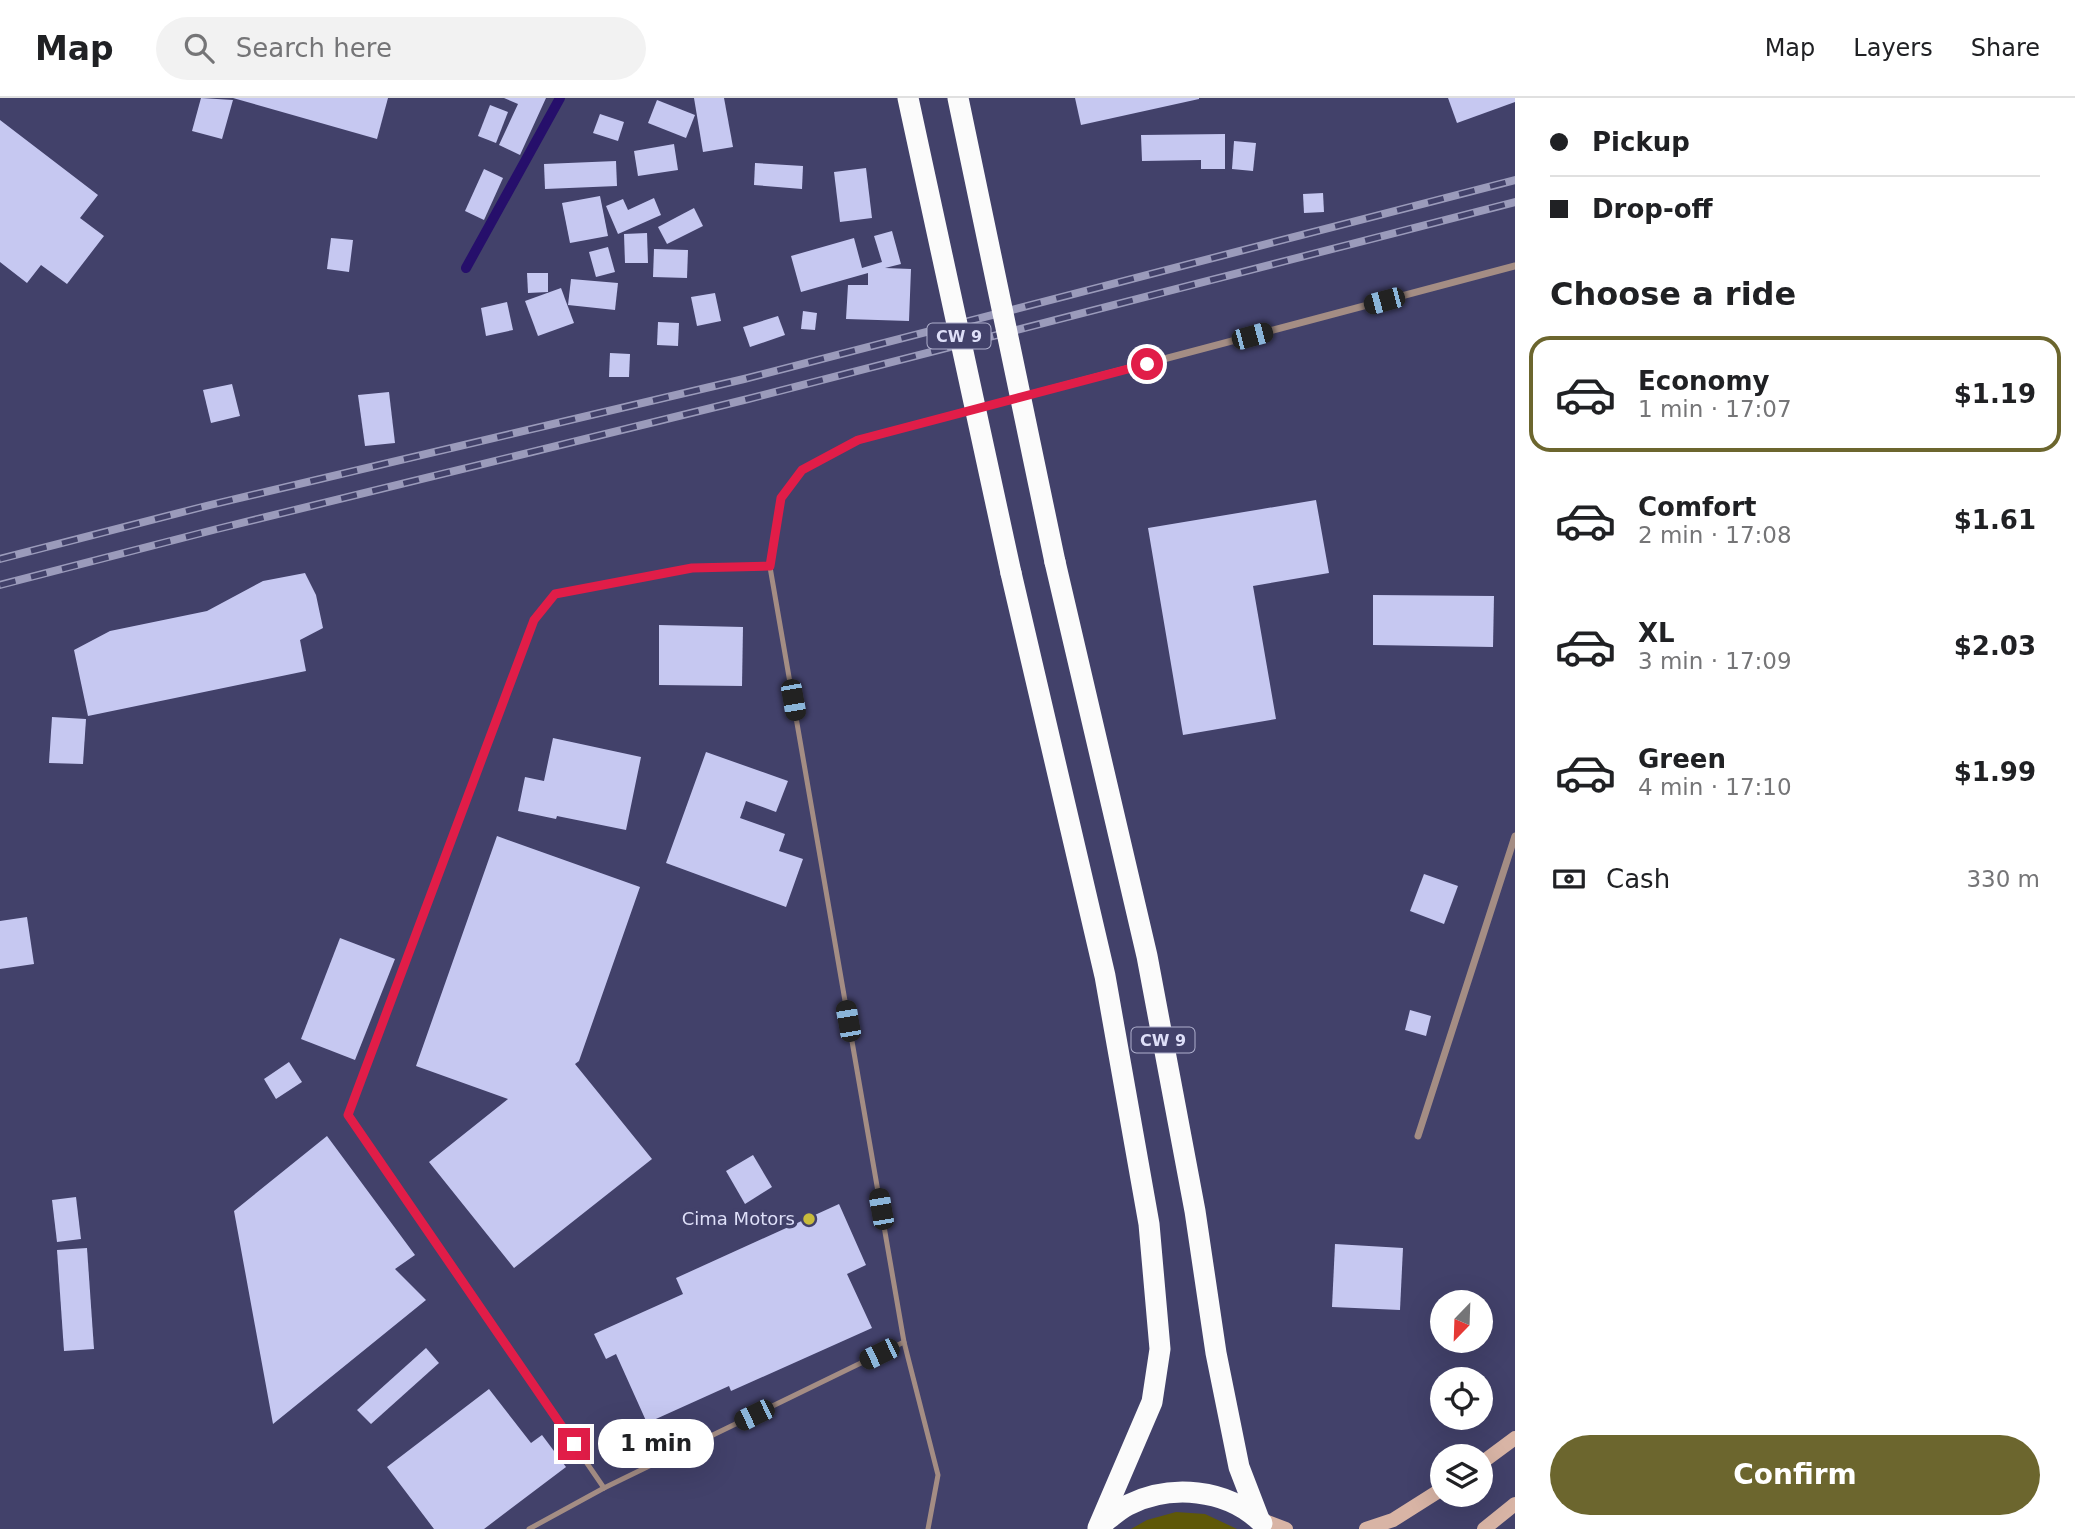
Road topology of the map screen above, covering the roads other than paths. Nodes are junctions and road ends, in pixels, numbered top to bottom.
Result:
1 (908, 98) edge
2 (958, 98) edge
3 (1515, 266) edge
4 (770, 566) junction
5 (1515, 835) edge
6 (1418, 1136) dead end
7 (904, 1342) junction
8 (1515, 1438) edge
9 (1493, 1454) edge
10 (604, 1488) junction
11 (1430, 1497) edge
12 (1515, 1504) edge
13 (1264, 1524) edge
14 (1098, 1528) edge
15 (529, 1529) edge
16 (928, 1529) edge
17 (1286, 1529) edge
18 (1366, 1529) edge
19 (1484, 1529) edge

1 - 14 highway, CW 9, bridge
2 - 13 highway, CW 9, bridge
3 - 4 street
4 - 7 lane
4 - 10 lane
5 - 6 street
7 - 10 lane
7 - 16 lane
8 - 9 main road
10 - 15 lane
11 - 18 main road
12 - 19 main road
13 - 14 highway
13 - 17 main road

